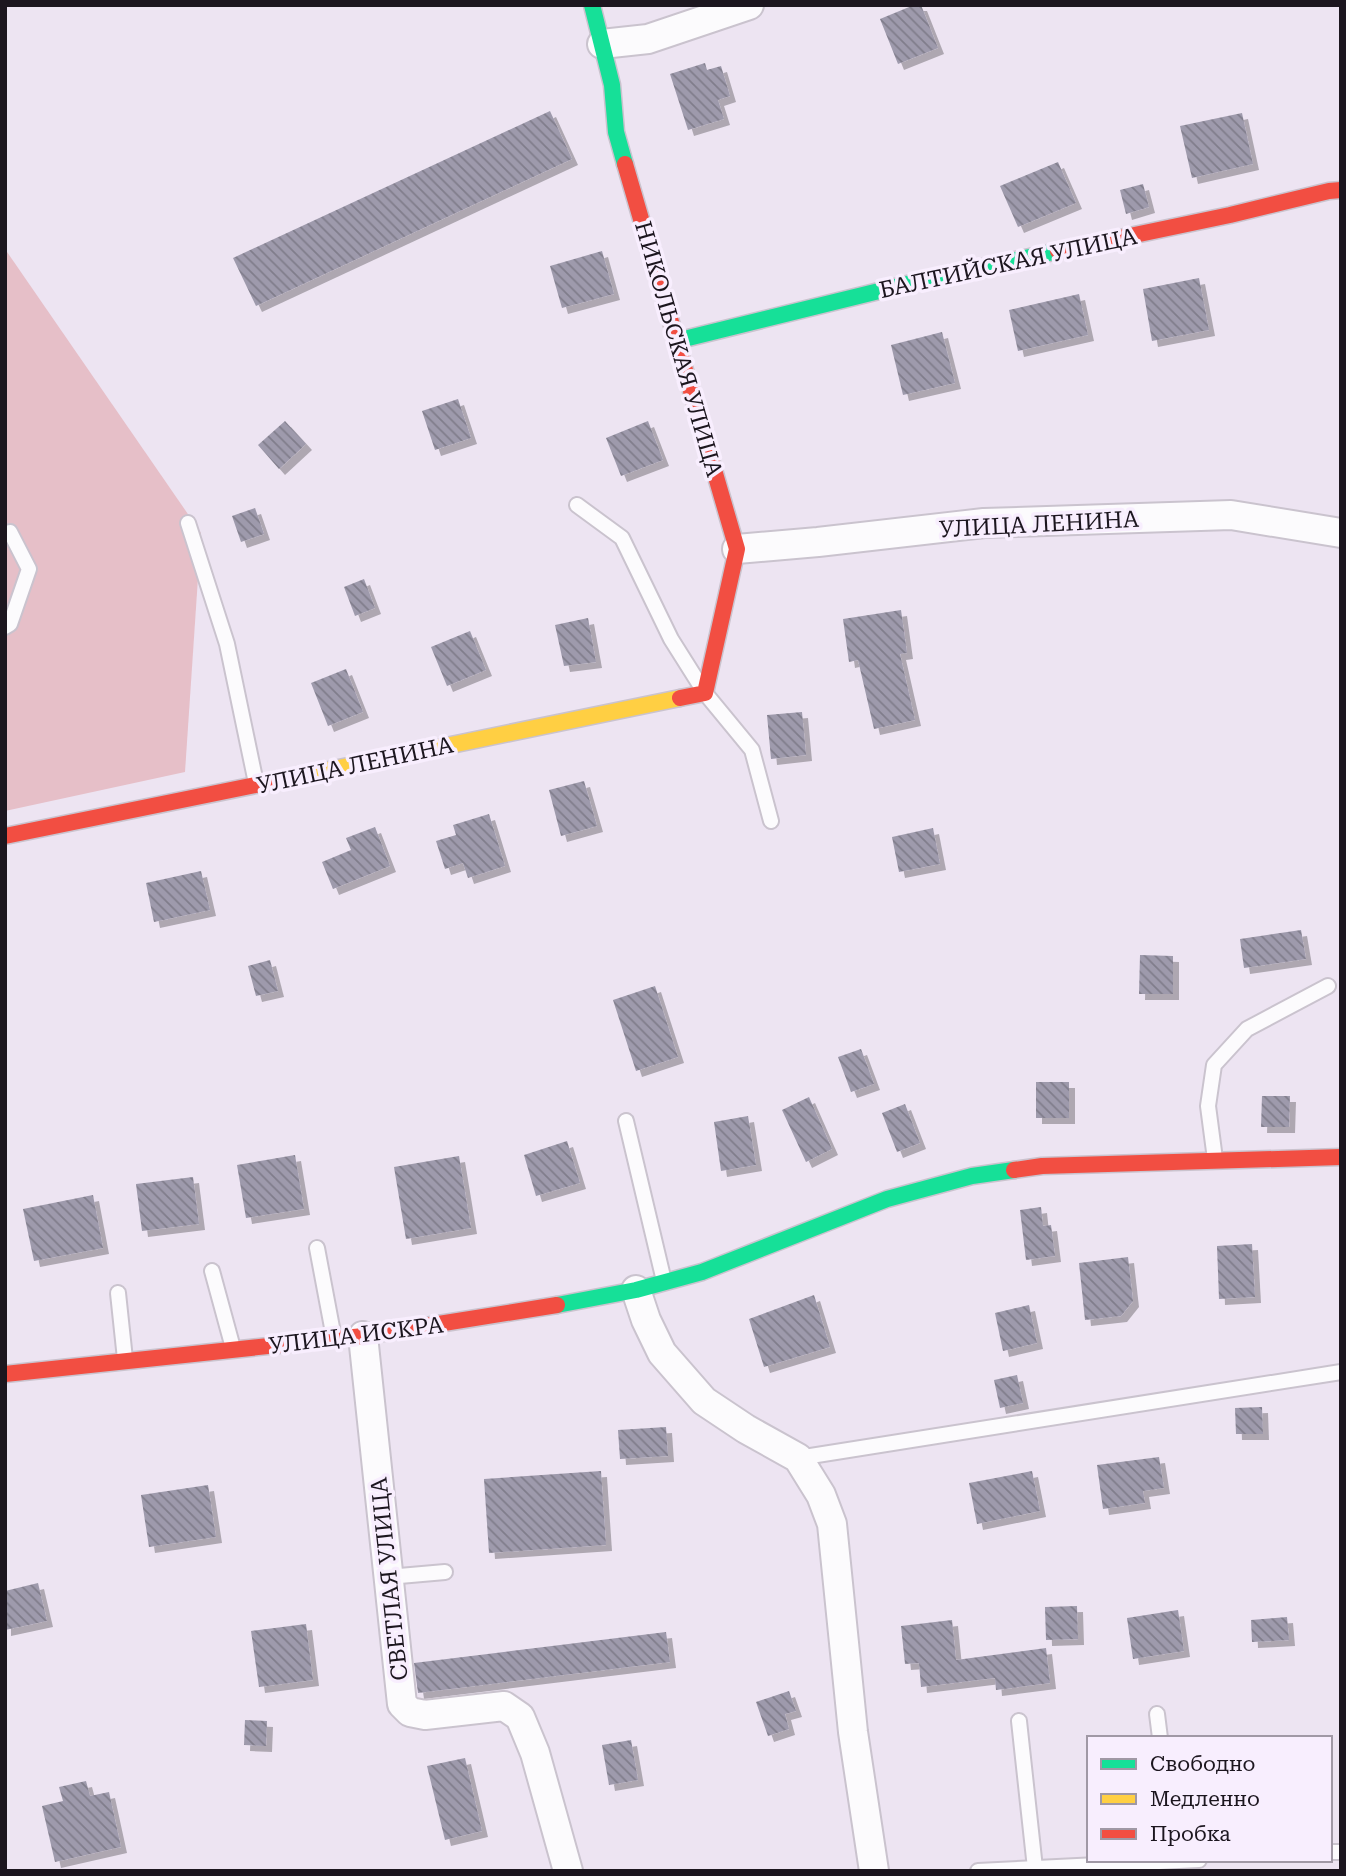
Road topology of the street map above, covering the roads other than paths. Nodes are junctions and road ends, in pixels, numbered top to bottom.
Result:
1 (592, 5) edge
2 (749, 5) edge
3 (602, 44) junction
4 (1341, 190) edge
5 (676, 341) junction
6 (577, 505) dead end
7 (188, 523) dead end
8 (5, 533) edge
9 (1341, 533) edge
10 (737, 549) junction
11 (5, 627) edge
12 (705, 693) junction
13 (256, 785) junction
14 (771, 821) dead end
15 (5, 836) edge
16 (1328, 986) dead end
17 (626, 1121) dead end
18 (1341, 1157) edge
19 (1215, 1160) junction
20 (317, 1248) dead end
21 (212, 1271) dead end
22 (665, 1283) junction
23 (636, 1290) junction
24 (118, 1293) dead end
25 (363, 1336) junction
26 (335, 1339) junction
27 (234, 1350) junction
28 (125, 1361) junction
29 (1341, 1372) edge
30 (5, 1374) edge
31 (798, 1458) junction
32 (445, 1572) dead end
33 (388, 1577) junction
34 (1157, 1714) dead end
35 (1019, 1721) dead end
36 (1160, 1736) edge
37 (1152, 1862) edge
38 (1035, 1868) junction
39 (568, 1871) edge
40 (874, 1871) edge
41 (978, 1871) edge

1 - 3 street, НИКОЛЬСКАЯ УЛИЦА
2 - 3 street
3 - 5 street, НИКОЛЬСКАЯ УЛИЦА
4 - 5 street, БАЛТИЙСКАЯ УЛИЦА
5 - 10 street, НИКОЛЬСКАЯ УЛИЦА
6 - 12 lane
7 - 13 lane
8 - 11 lane
9 - 10 street, УЛИЦА ЛЕНИНА
10 - 12 street, НИКОЛЬСКАЯ УЛИЦА
12 - 13 street, УЛИЦА ЛЕНИНА
12 - 14 lane
13 - 15 street, УЛИЦА ЛЕНИНА
16 - 19 lane
17 - 22 lane
18 - 19 street, УЛИЦА ИСКРА
19 - 22 street, УЛИЦА ИСКРА
20 - 26 lane
21 - 27 lane
22 - 23 street, УЛИЦА ИСКРА
23 - 25 street, УЛИЦА ИСКРА
23 - 31 street
24 - 28 lane
25 - 26 street, УЛИЦА ИСКРА
25 - 33 street, СВЕТЛАЯ УЛИЦА
26 - 27 street, УЛИЦА ИСКРА
27 - 28 street, УЛИЦА ИСКРА
28 - 30 street, УЛИЦА ИСКРА
29 - 31 lane
31 - 40 street
32 - 33 lane
33 - 39 street, СВЕТЛАЯ УЛИЦА
34 - 36 lane
35 - 38 lane
37 - 38 lane
38 - 41 lane

